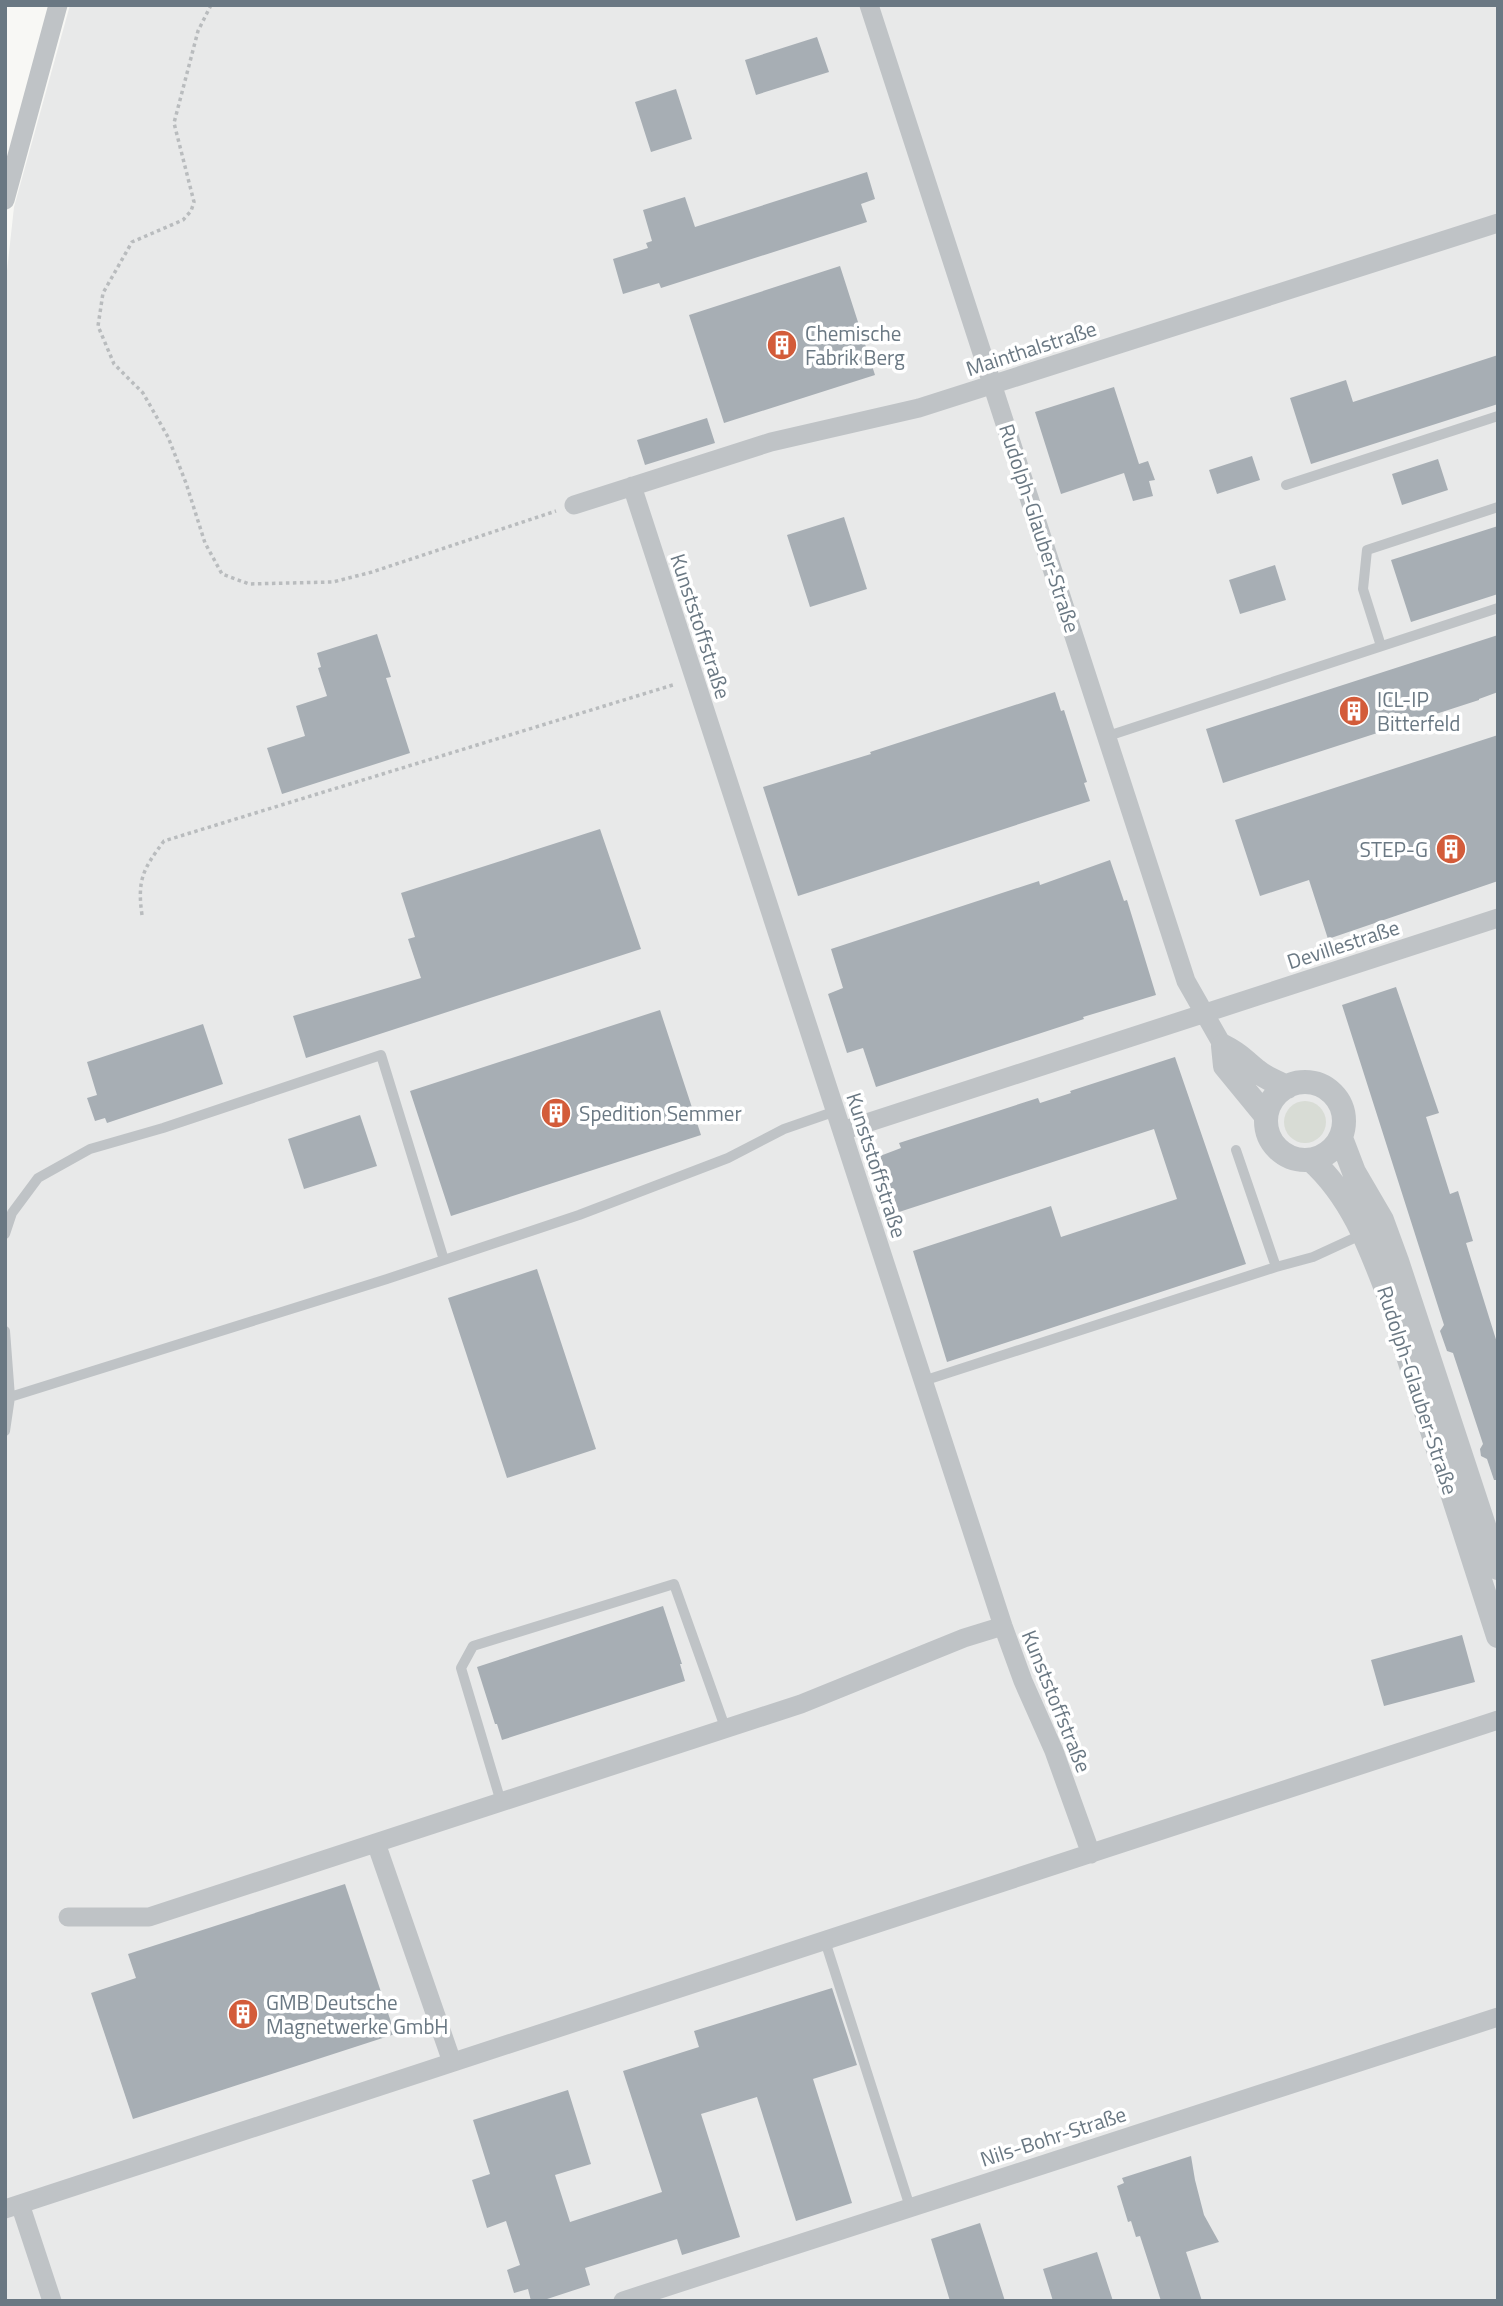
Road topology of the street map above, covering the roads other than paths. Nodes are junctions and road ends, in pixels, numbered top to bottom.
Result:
1 (58, 5) edge
2 (869, 5) edge
3 (5, 200) edge
4 (1498, 223) edge
5 (993, 384) junction
6 (1498, 416) edge
7 (1286, 485) dead end
8 (632, 486) junction
9 (574, 505) road end
10 (1498, 507) edge
11 (1498, 608) edge
12 (1381, 646) junction
13 (1108, 736) junction
14 (1498, 918) edge
15 (1203, 1013) junction
16 (1223, 1046) junction
17 (1287, 1087) junction
18 (836, 1111) junction
19 (1266, 1116) junction
20 (842, 1132) junction
21 (1341, 1138) junction
22 (1236, 1150) dead end
23 (1311, 1160) junction
24 (5, 1234) edge
25 (1364, 1234) junction
26 (444, 1260) junction
27 (1276, 1267) junction
28 (5, 1331) edge
29 (923, 1381) junction
30 (10, 1396) junction
31 (5, 1432) edge
32 (1498, 1568) edge
33 (1003, 1626) junction
34 (1498, 1636) edge
35 (1498, 1720) edge
36 (726, 1730) junction
37 (501, 1802) junction
38 (376, 1843) junction
39 (1091, 1854) junction
40 (68, 1917) dead end
41 (825, 1941) junction
42 (1498, 2017) edge
43 (452, 2062) junction
44 (13, 2207) edge
45 (910, 2207) junction
46 (52, 2301) edge
47 (623, 2301) edge

1 - 3 street
2 - 5 street, Rudolph-Glauber-Straße
4 - 5 street, Mainthalstraße
5 - 8 street, Mainthalstraße
5 - 13 street, Rudolph-Glauber-Straße
6 - 7 lane
8 - 9 street, Mainthalstraße
8 - 18 street, Kunststoffstraße
10 - 12 lane
11 - 12 lane
12 - 13 lane
13 - 15 street, Rudolph-Glauber-Straße
14 - 15 street, Devillestraße
15 - 16 street, Rudolph-Glauber-Straße
15 - 20 street, Devillestraße
16 - 17 street, Rudolph-Glauber-Straße
16 - 19 street, Rudolph-Glauber-Straße
17 - 19 street
17 - 21 street, Rudolph-Glauber-Straße
18 - 20 street, Kunststoffstraße
18 - 26 lane
19 - 23 street, Rudolph-Glauber-Straße
20 - 29 street, Kunststoffstraße
21 - 23 street
21 - 32 street, Rudolph-Glauber-Straße
22 - 27 lane
23 - 25 street, Rudolph-Glauber-Straße
24 - 26 lane
25 - 27 lane
25 - 34 street, Rudolph-Glauber-Straße
26 - 30 lane
27 - 29 lane
28 - 30 lane
29 - 33 street, Kunststoffstraße
30 - 31 lane
33 - 36 street
33 - 39 street, Kunststoffstraße
35 - 39 street
36 - 37 street
36 - 37 lane
37 - 38 street
38 - 40 street
38 - 43 street
39 - 41 street
41 - 43 street
41 - 45 lane
42 - 45 street, Nils-Bohr-Straße
43 - 44 street
44 - 46 street
45 - 47 street, Nils-Bohr-Straße

